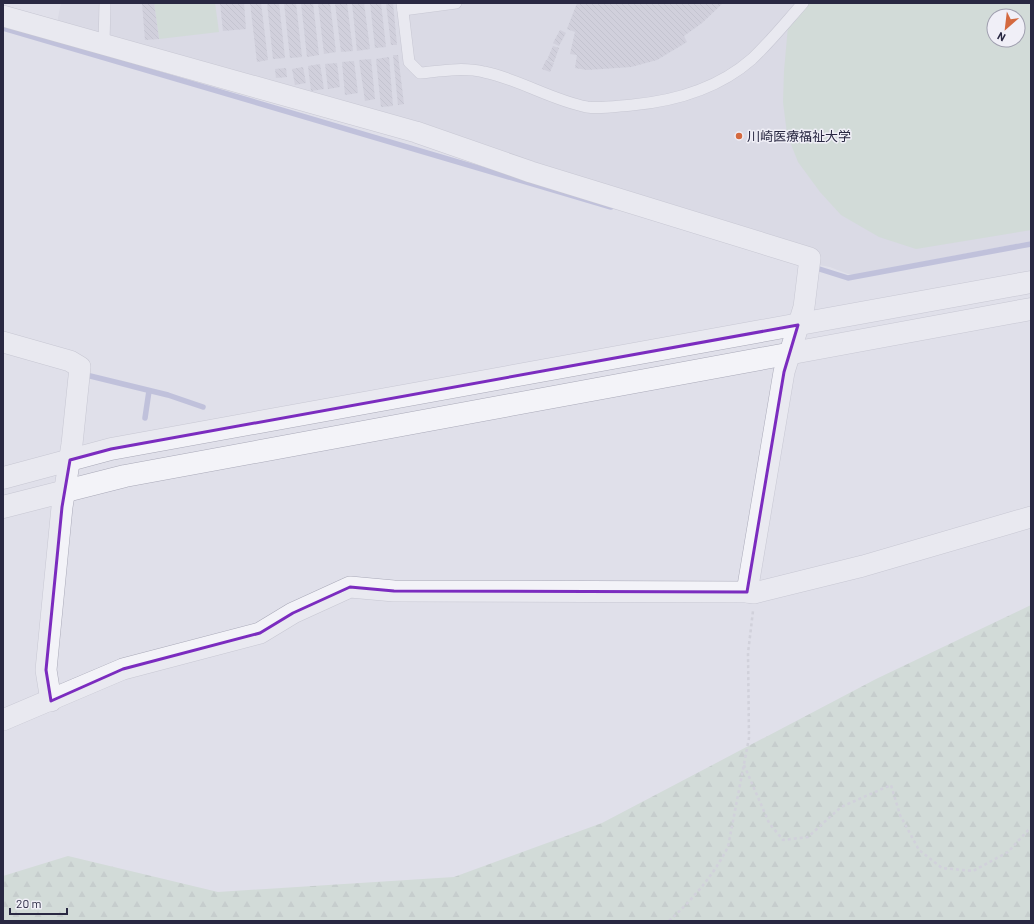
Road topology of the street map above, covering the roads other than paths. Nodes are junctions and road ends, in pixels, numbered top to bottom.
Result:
1 (105, 3) edge
2 (456, 3) edge
3 (804, 3) edge
4 (403, 6) edge
5 (3, 16) edge
6 (104, 44) junction
7 (1031, 282) edge
8 (1031, 309) edge
9 (798, 325) junction
10 (3, 342) edge
11 (789, 354) junction
12 (70, 460) junction
13 (3, 478) edge
14 (64, 491) junction
15 (3, 507) edge
16 (1031, 517) edge
17 (751, 592) junction
18 (51, 701) junction
19 (3, 720) edge

1 - 6 lane
2 - 4 lane
3 - 4 lane
5 - 6 street
6 - 9 street
7 - 9 street
8 - 11 street
9 - 11 street
9 - 12 street
10 - 12 street
11 - 14 street
11 - 17 street
12 - 13 street
12 - 14 street
14 - 15 street
14 - 18 street
16 - 17 street
17 - 18 street
18 - 19 street

